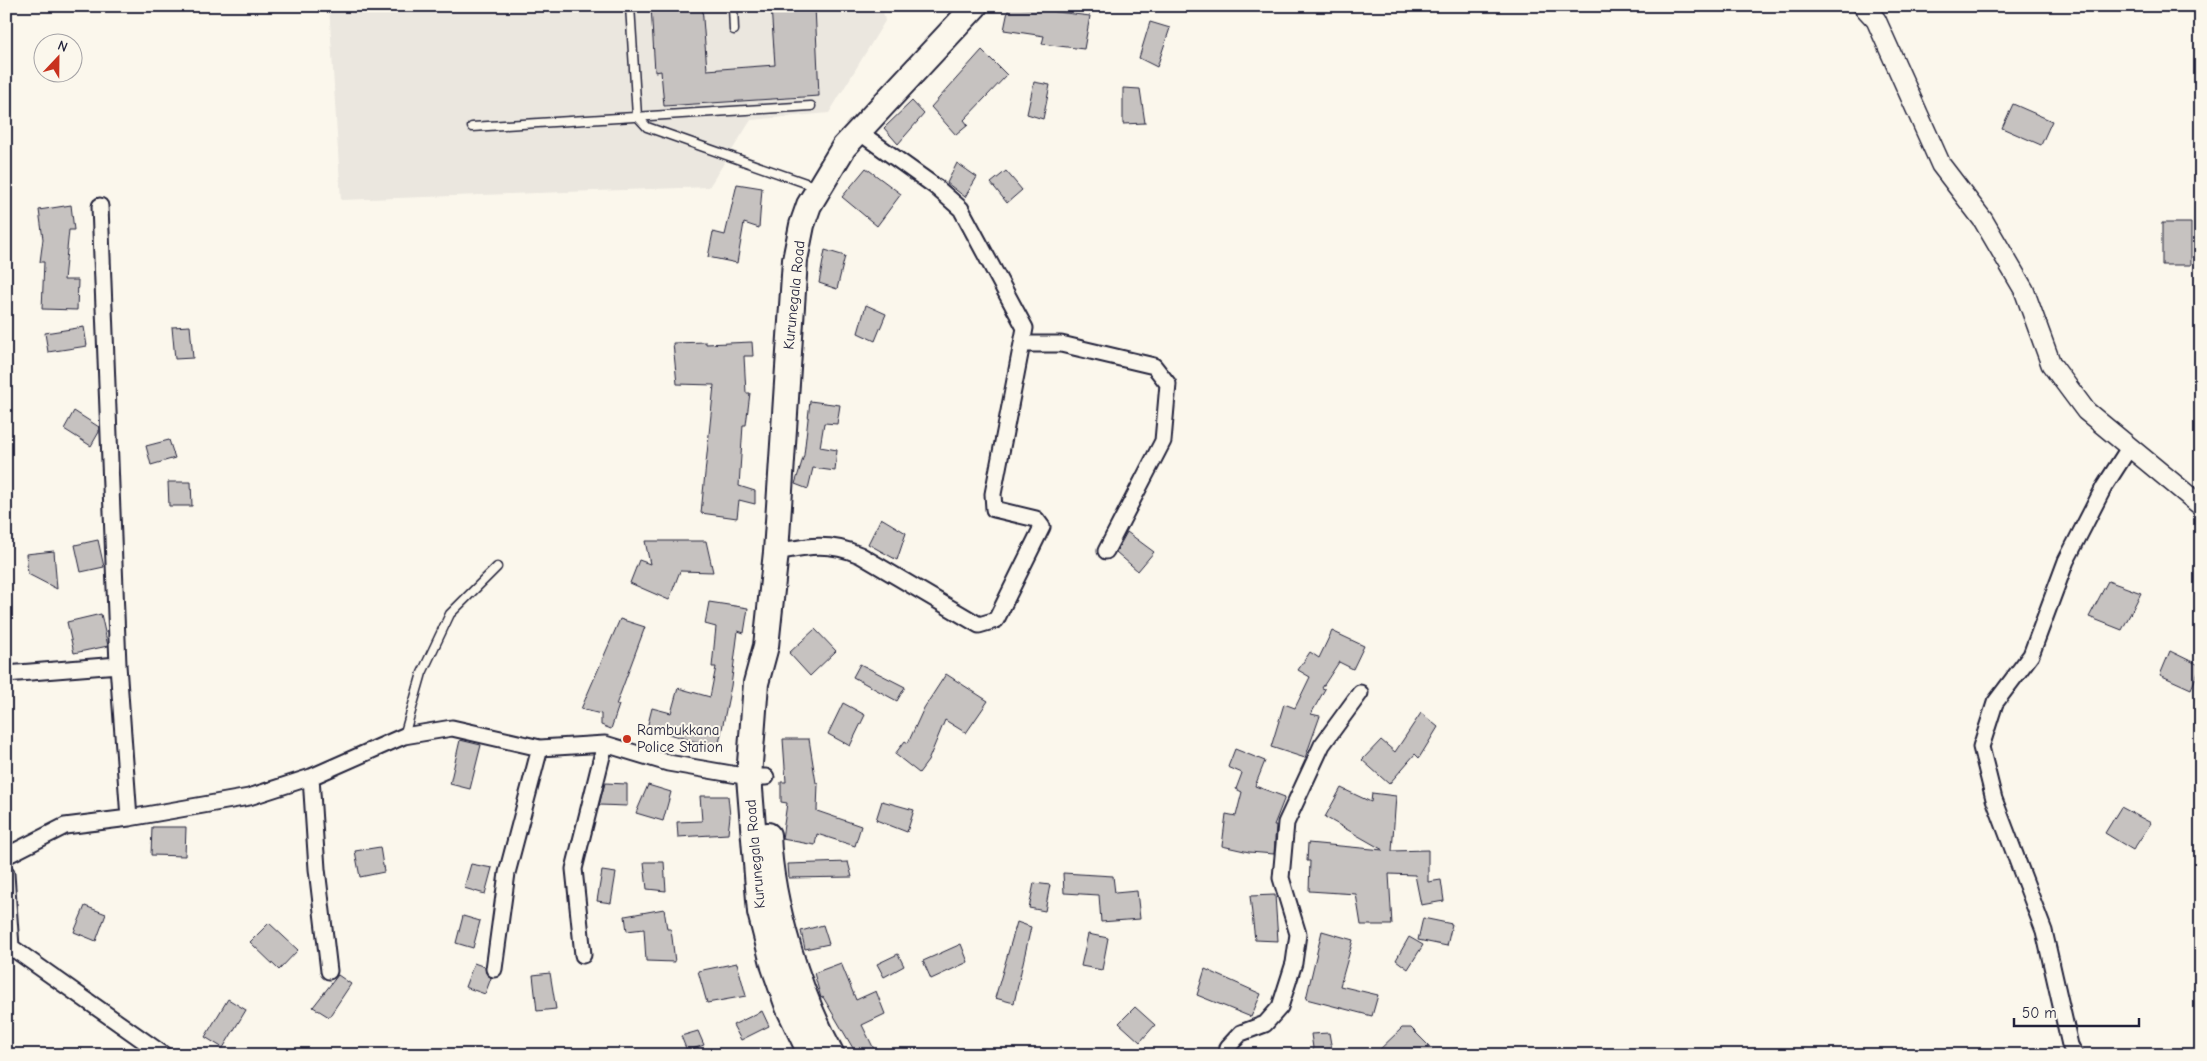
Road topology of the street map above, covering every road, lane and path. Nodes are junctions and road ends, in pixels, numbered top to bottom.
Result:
1 (630, 6) edge
2 (733, 6) edge
3 (975, 6) edge
4 (1863, 6) edge
5 (734, 30) dead end
6 (810, 106) dead end
7 (637, 116) junction
8 (472, 126) dead end
9 (859, 132) junction
10 (818, 188) junction
11 (100, 206) dead end
12 (1022, 344) junction
13 (2129, 448) junction
14 (2201, 506) edge
15 (1106, 551) dead end
16 (776, 552) junction
17 (497, 567) dead end
18 (118, 665) junction
19 (6, 674) edge
20 (1360, 693) dead end
21 (404, 736) junction
22 (605, 744) junction
23 (540, 748) junction
24 (310, 777) junction
25 (757, 777) junction
26 (130, 818) junction
27 (6, 856) edge
28 (6, 874) edge
29 (582, 955) dead end
30 (494, 969) dead end
31 (329, 971) dead end
32 (164, 1055) edge
33 (811, 1055) edge
34 (832, 1055) edge
35 (1227, 1055) edge
36 (2076, 1055) edge

1 - 7 lane
2 - 5 lane
3 - 9 main road, Kurunegala Road
4 - 13 street
6 - 7 lane
7 - 8 lane
7 - 10 lane
9 - 10 main road, Kurunegala Road
9 - 12 street
10 - 16 main road, Kurunegala Road
11 - 18 street
12 - 15 street
12 - 16 street
13 - 14 street
13 - 36 street
16 - 25 main road, Kurunegala Road
17 - 21 lane
18 - 19 street
18 - 26 street
20 - 35 street
21 - 23 street
21 - 24 street
22 - 23 street
22 - 25 street
22 - 29 street
23 - 30 street
24 - 26 street
24 - 31 street
25 - 33 main road, Kurunegala Road
25 - 34 main road, Kurunegala Road
26 - 27 street
28 - 32 street

